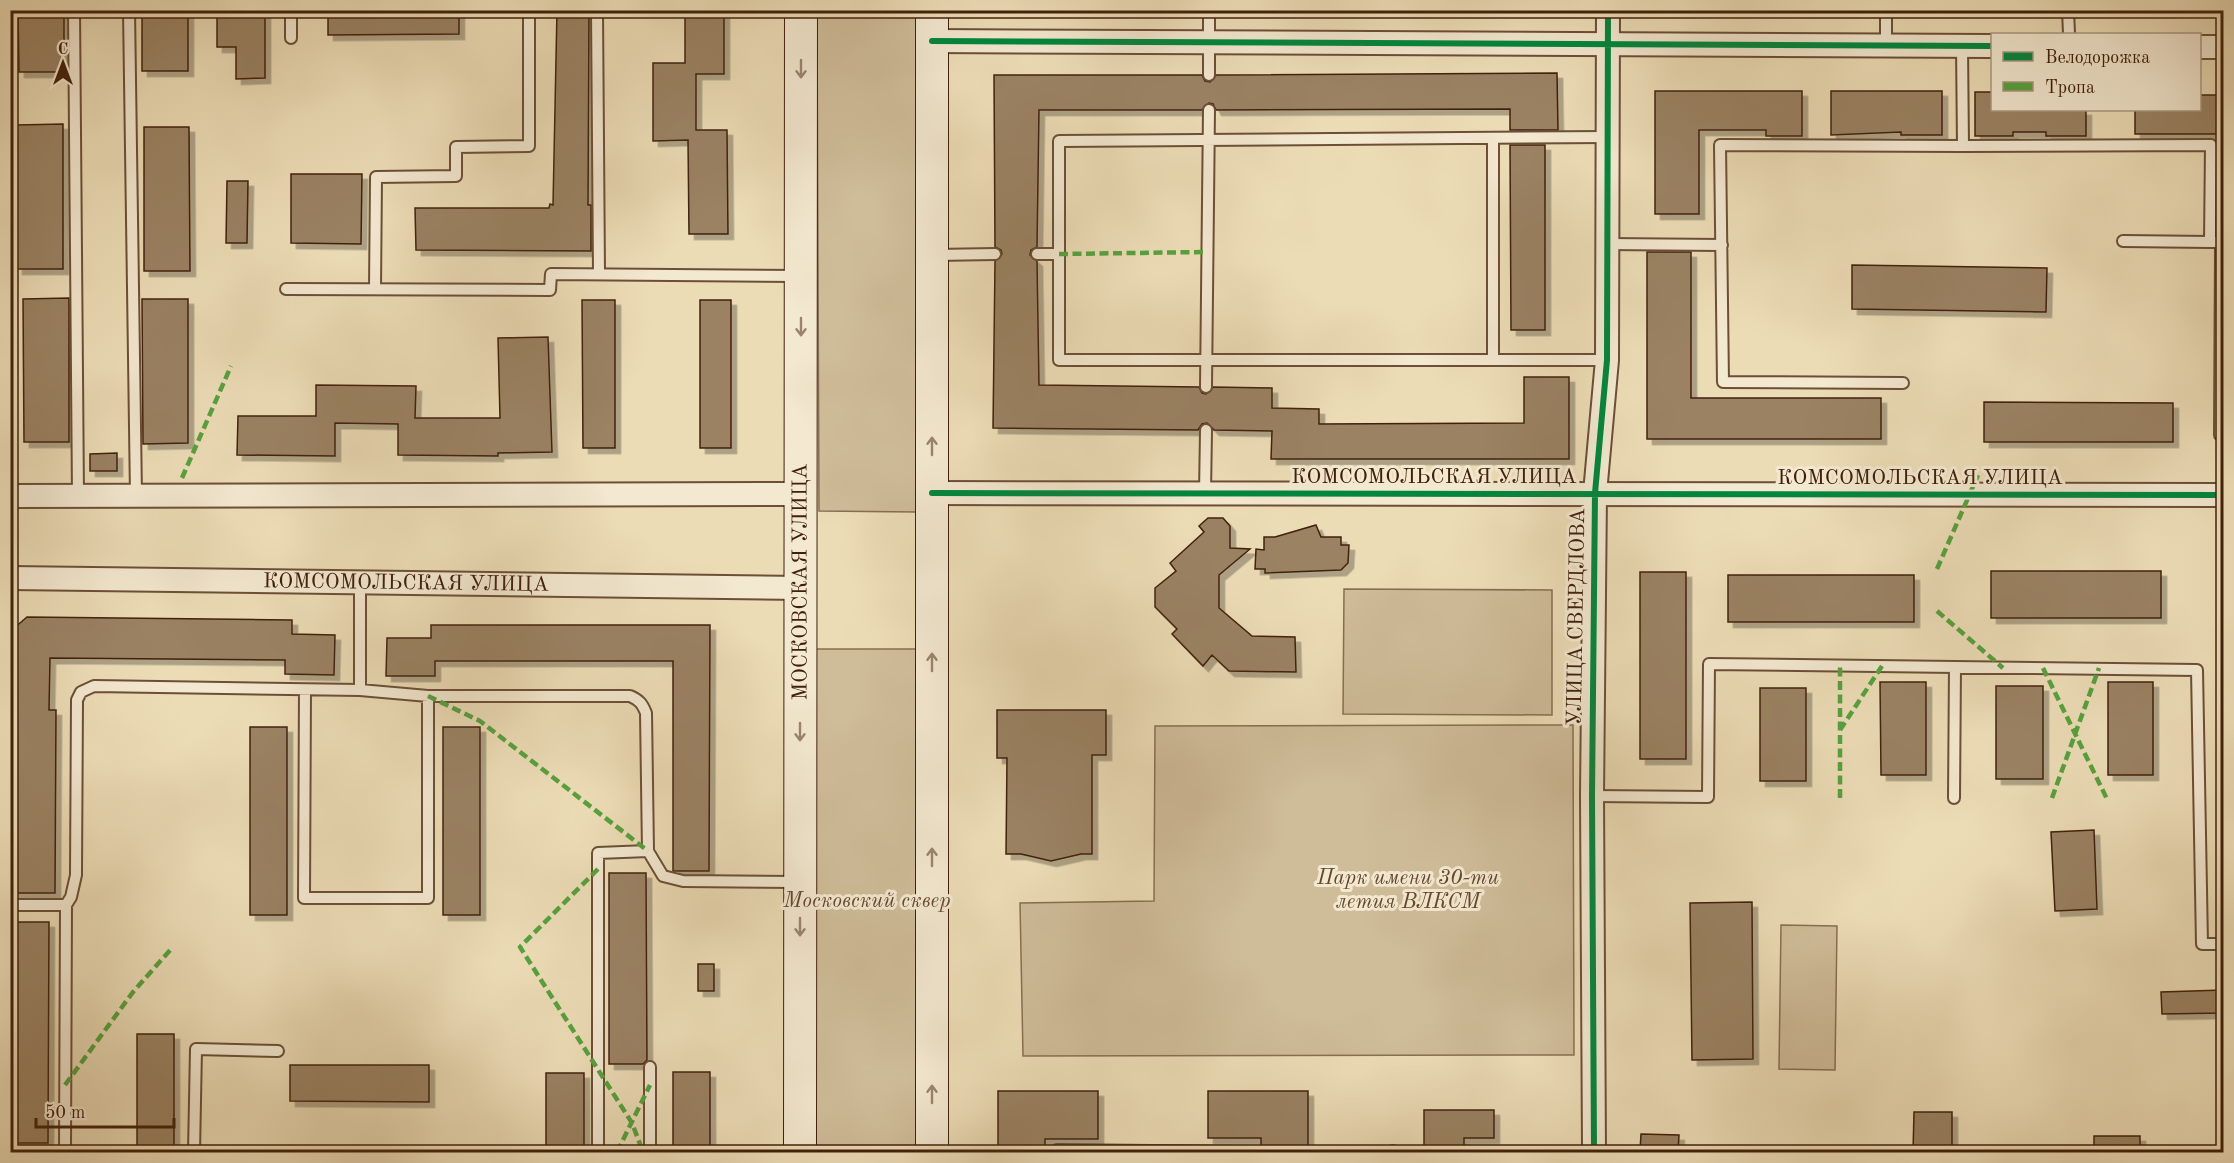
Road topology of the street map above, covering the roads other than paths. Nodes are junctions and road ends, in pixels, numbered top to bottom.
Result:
1 (74, 10) edge
2 (129, 10) edge
3 (291, 10) edge
4 (529, 10) edge
5 (597, 10) edge
6 (801, 10) edge
7 (1209, 10) edge
8 (1608, 10) edge
9 (1886, 10) edge
10 (2068, 10) edge
11 (932, 26) edge
12 (2069, 33) edge
13 (291, 38) dead end
14 (1209, 43) junction
15 (1608, 44) junction
16 (1886, 46) junction
17 (1962, 46) junction
18 (1991, 46) edge
19 (2201, 46) edge
20 (2223, 46) edge
21 (1209, 75) dead end
22 (1209, 110) dead end
23 (1608, 137) junction
24 (1493, 138) junction
25 (1209, 140) junction
26 (1963, 146) junction
27 (2123, 241) dead end
28 (2218, 242) edge
29 (1607, 244) junction
30 (1722, 245) junction
31 (995, 254) dead end
32 (1037, 254) dead end
33 (1059, 254) junction
34 (932, 255) junction
35 (599, 274) junction
36 (801, 276) junction
37 (286, 289) dead end
38 (375, 289) junction
39 (1206, 360) junction
40 (1493, 360) junction
41 (1607, 360) junction
42 (1903, 383) dead end
43 (1206, 387) dead end
44 (1206, 430) dead end
45 (2220, 435) dead end
46 (932, 493) junction
47 (1205, 493) junction
48 (800, 494) junction
49 (1595, 494) junction
50 (2223, 495) edge
51 (10, 496) edge
52 (78, 496) junction
53 (136, 496) junction
54 (10, 578) edge
55 (360, 583) junction
56 (800, 588) junction
57 (1955, 667) junction
58 (305, 690) junction
59 (360, 690) junction
60 (428, 696) junction
61 (1592, 796) junction
62 (1954, 798) dead end
63 (648, 851) junction
64 (800, 882) junction
65 (10, 905) edge
66 (66, 905) junction
67 (2223, 944) edge
68 (278, 1051) dead end
69 (650, 1067) dead end
70 (65, 1152) edge
71 (194, 1152) edge
72 (598, 1152) edge
73 (650, 1152) edge
74 (800, 1152) edge
75 (932, 1152) edge
76 (1057, 1152) edge
77 (1248, 1152) edge
78 (1594, 1152) edge

1 - 52 lane
2 - 53 lane
3 - 13 lane
4 - 38 lane
5 - 35 lane
6 -> 36 main road, МОСКОВСКАЯ УЛИЦА
7 - 14 lane
8 - 15 street, УЛИЦА СВЕРДЛОВА
9 - 16 lane
10 - 12 lane
11 - 14 street
11 - 34 main road
14 - 15 street
14 - 21 lane
15 - 16 street
15 - 23 street, УЛИЦА СВЕРДЛОВА
16 - 17 street
17 - 18 street
17 - 26 lane
19 - 20 street
22 - 25 lane
23 - 24 lane
23 - 29 street, УЛИЦА СВЕРДЛОВА
24 - 25 lane
24 - 40 lane
25 - 33 lane
25 - 39 lane
26 - 28 lane
26 - 30 lane
27 - 28 lane
28 - 45 lane
29 - 30 lane
29 - 41 street, УЛИЦА СВЕРДЛОВА
30 - 42 lane
31 - 34 lane
32 - 33 lane
33 - 39 lane
46 -> 34 main road
35 - 36 lane
35 - 38 lane
36 -> 48 main road, МОСКОВСКАЯ УЛИЦА
37 - 38 lane
39 - 40 lane
39 - 43 lane
40 - 41 lane
41 - 49 street, УЛИЦА СВЕРДЛОВА
44 - 47 lane
46 - 47 street, КОМСОМОЛЬСКАЯ УЛИЦА
75 -> 46 main road
47 - 49 street, КОМСОМОЛЬСКАЯ УЛИЦА
48 - 53 street
48 - 56 main road, МОСКОВСКАЯ УЛИЦА
49 - 50 street, КОМСОМОЛЬСКАЯ УЛИЦА
49 - 61 street, УЛИЦА СВЕРДЛОВА
51 - 52 street
52 - 53 street
54 - 55 street, КОМСОМОЛЬСКАЯ УЛИЦА
55 - 56 street, КОМСОМОЛЬСКАЯ УЛИЦА
55 - 59 lane
56 -> 64 main road, МОСКОВСКАЯ УЛИЦА
57 - 61 lane
57 - 62 lane
57 - 67 lane
58 - 59 lane
58 - 60 lane
58 - 66 lane
59 - 60 lane
60 - 63 lane
61 - 78 street, УЛИЦА СВЕРДЛОВА
63 - 64 lane
63 - 72 lane
64 -> 74 main road, МОСКОВСКАЯ УЛИЦА
65 - 66 lane
66 - 70 lane
68 - 71 lane
69 - 73 lane
76 - 77 lane

